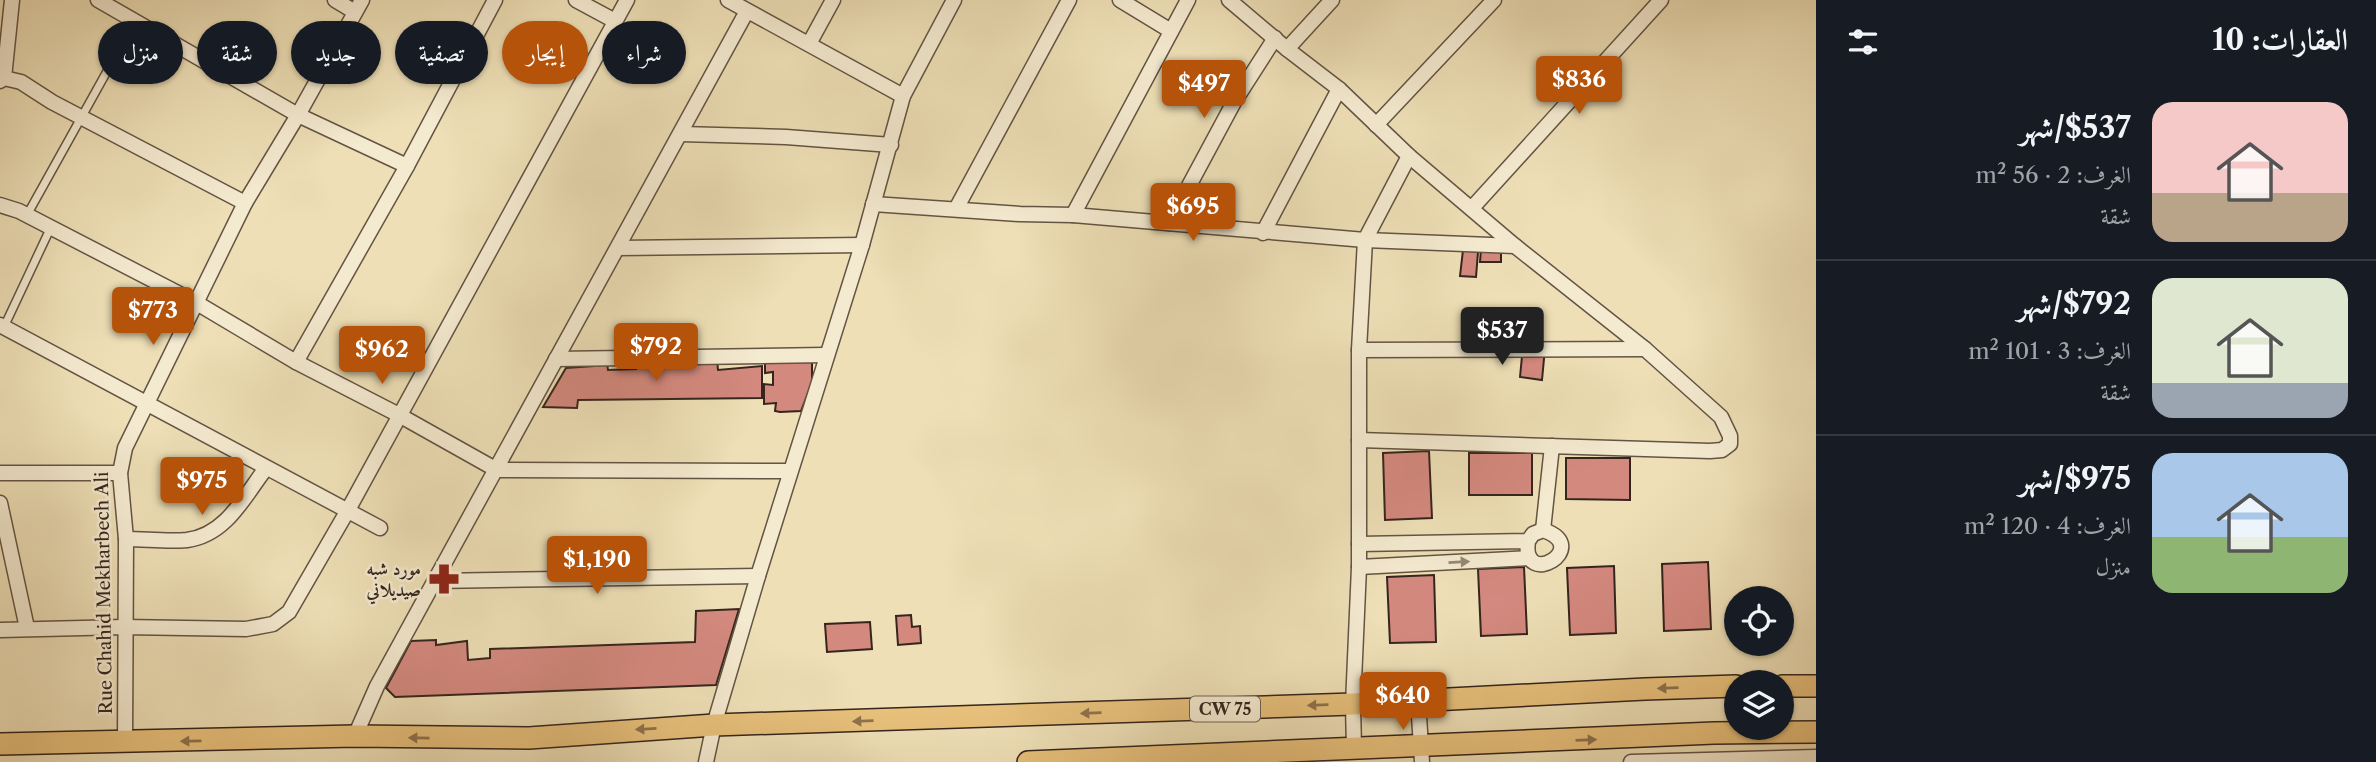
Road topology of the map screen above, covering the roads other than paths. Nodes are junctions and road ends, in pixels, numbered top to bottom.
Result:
1 (12, 0) edge
2 (98, 0) edge
3 (334, 0) edge
4 (495, 0) edge
5 (576, 0) edge
6 (628, 0) edge
7 (728, 0) edge
8 (833, 0) edge
9 (954, 0) edge
10 (1069, 0) edge
11 (1120, 0) edge
12 (1188, 0) edge
13 (1230, 0) edge
14 (1332, 0) edge
15 (1494, 0) edge
16 (1661, 0) edge
17 (359, 6) edge
18 (747, 11) junction
19 (135, 21) edge
20 (615, 21) joint
21 (1171, 31) junction
22 (1275, 38) junction
23 (808, 44) junction
24 (602, 45) edge
25 (183, 49) edge
26 (1287, 49) junction
27 (2, 79) edge
28 (100, 84) edge
29 (1339, 89) junction
30 (903, 96) junction
31 (298, 116) junction
32 (82, 117) junction
33 (1376, 125) junction
34 (681, 134) junction
35 (891, 145) junction
36 (1409, 156) junction
37 (407, 166) junction
38 (246, 203) junction
39 (873, 204) junction
40 (0, 205) edge
41 (1472, 208) junction
42 (956, 209) junction
43 (27, 215) junction
44 (1073, 215) junction
45 (1169, 223) junction
46 (51, 227) junction
47 (1263, 233) junction
48 (1365, 240) junction
49 (862, 245) junction
50 (1515, 246) junction
51 (619, 248) junction
52 (195, 302) junction
53 (1, 330) edge
54 (1359, 349) junction
55 (1646, 349) junction
56 (825, 355) junction
57 (556, 359) junction
58 (296, 362) junction
59 (145, 403) junction
60 (399, 415) junction
61 (1359, 440) junction
62 (1552, 446) junction
63 (266, 468) junction
64 (496, 470) junction
65 (790, 471) junction
66 (0, 473) edge
67 (120, 473) junction
68 (0, 503) edge
69 (348, 510) junction
70 (380, 528) dead end
71 (1543, 530) junction
72 (126, 539) junction
73 (1528, 541) junction
74 (1359, 544) junction
75 (1530, 558) junction
76 (1359, 567) junction
77 (758, 576) junction
78 (435, 581) junction
79 (124, 627) junction
80 (27, 628) junction
81 (0, 630) edge
82 (1794, 686) edge
83 (1816, 686) edge
84 (1724, 687) edge
85 (1418, 701) junction
86 (1353, 704) junction
87 (714, 725) junction
88 (1816, 732) edge
89 (355, 736) junction
90 (125, 742) junction
91 (0, 744) edge
92 (1354, 749) junction
93 (1422, 754) edge
94 (1816, 757) edge
95 (706, 762) edge
96 (1028, 762) edge
97 (1631, 762) edge

1 - 27 street
2 - 19 street
3 - 17 street
4 - 37 street
5 - 20 street
6 - 20 street
7 - 18 street
8 - 23 street
9 - 30 street
10 - 42 street
11 - 21 street
12 - 21 street
13 - 22 street
14 - 26 street
15 - 33 street
16 - 41 street
17 - 31 street, Rue Chahid Mekharbech Ali
18 - 23 street
18 - 34 street
21 - 44 street
22 - 26 street
22 - 45 street
23 - 30 street
24 - 60 street
25 - 31 street
26 - 29 street
27 - 32 street
28 - 32 lane
29 - 33 street
29 - 47 street
30 - 35 street
31 - 37 street
31 - 38 street, Rue Chahid Mekharbech Ali
32 - 38 street
32 - 43 lane
33 - 36 street
34 - 35 street
34 - 51 street
35 - 39 street
36 - 41 street
36 - 48 street
37 - 58 street
38 - 52 street, Rue Chahid Mekharbech Ali
39 - 42 street
39 - 49 street
40 - 43 street
41 - 50 street
42 - 44 street
43 - 46 street
44 - 45 street
45 - 47 street
46 - 52 street
46 - 53 lane
47 - 48 street
48 - 50 street
48 - 54 street
49 - 51 street
49 - 56 street
50 - 55 street
51 - 57 street
52 - 58 street
52 - 59 street, Rue Chahid Mekharbech Ali
53 - 59 street
54 - 55 street
54 - 61 street
55 - 62 street
56 - 57 street
56 - 65 street
57 - 64 street
58 - 60 street
59 - 63 street
59 - 67 street, Rue Chahid Mekharbech Ali
60 - 64 street
60 - 69 street
61 - 62 street
61 - 74 street
62 - 71 street
63 - 69 street
63 - 72 street
64 - 65 street
64 - 78 street
65 - 77 street
66 - 67 street
67 - 72 street, Rue Chahid Mekharbech Ali
68 - 80 street
69 - 70 street
69 - 79 street
71 - 73 street
71 - 75 street
72 - 79 street, Rue Chahid Mekharbech Ali
73 - 74 street
73 - 75 street
74 - 76 street
76 -> 75 street
76 - 86 street
77 - 78 street
77 - 87 street
78 - 89 street
79 - 80 street
79 - 90 street, Rue Chahid Mekharbech Ali
80 - 81 street
82 - 83 main road
84 -> 85 main road, CW 75
85 - 86 main road, CW 75
85 - 93 street
86 -> 87 main road, CW 75
86 - 92 street
87 -> 89 main road
87 - 95 street
93 -> 88 main road
89 -> 90 main road
90 - 91 main road
92 - 93 main road
92 - 96 main road
94 - 97 street

